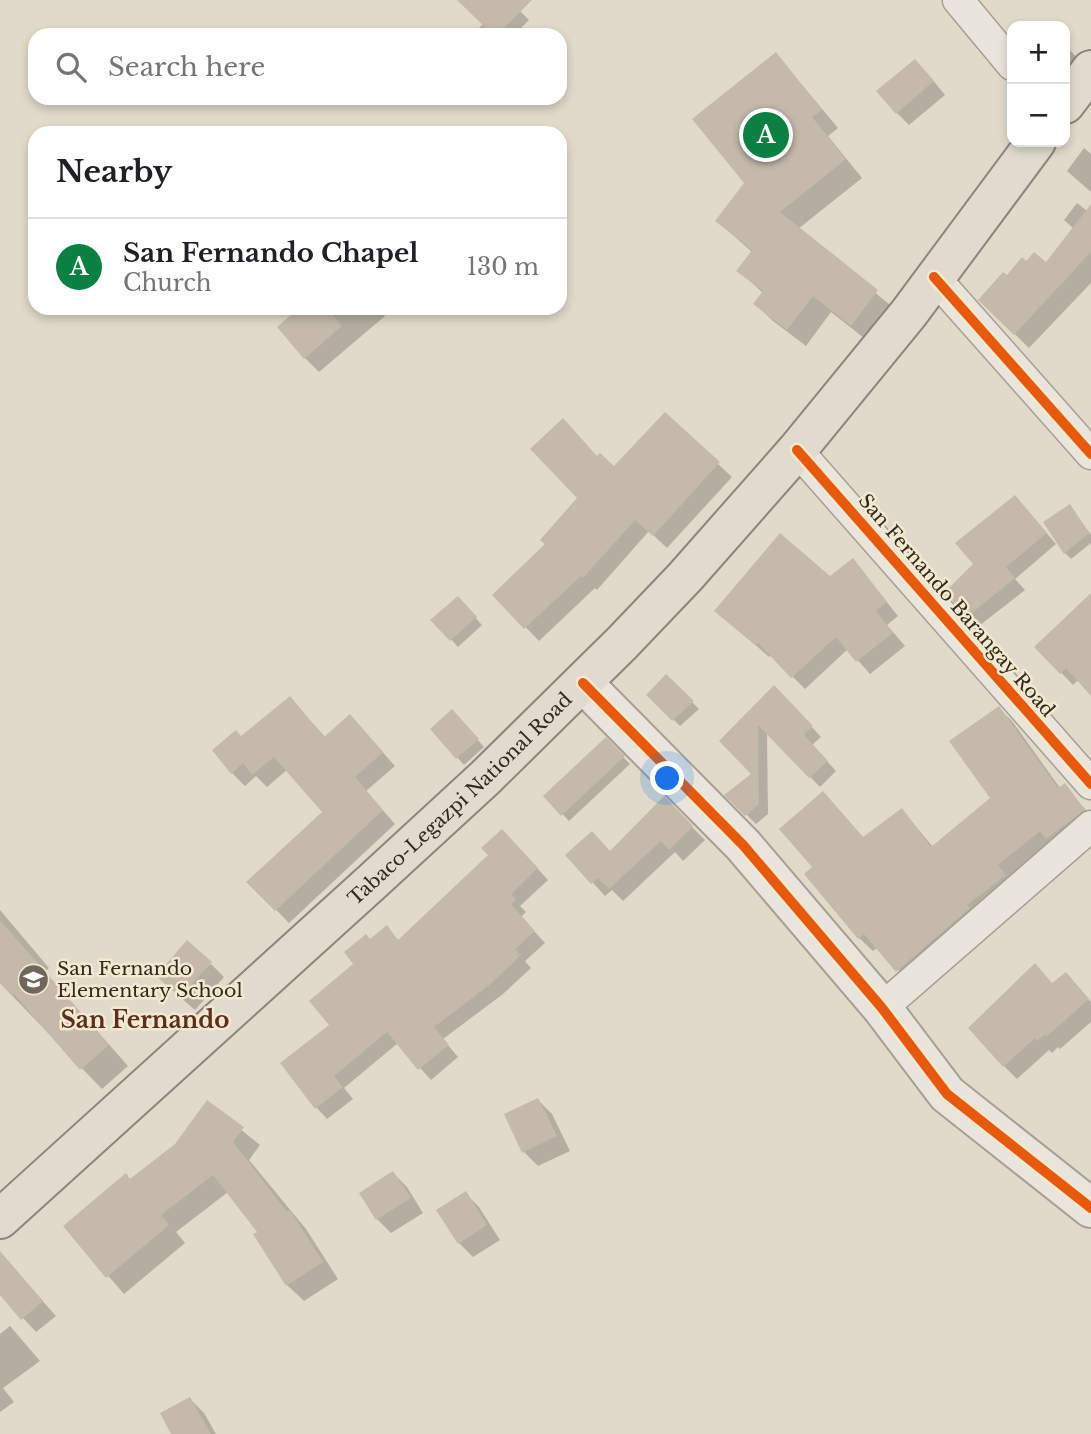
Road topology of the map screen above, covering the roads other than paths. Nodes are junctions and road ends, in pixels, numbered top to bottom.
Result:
1 (958, 0) edge
2 (1007, 59) edge
3 (1091, 70) edge
4 (1070, 97) edge
5 (1032, 147) edge
6 (934, 277) junction
7 (797, 450) junction
8 (1091, 454) edge
9 (583, 683) junction
10 (1091, 784) edge
11 (1091, 826) edge
12 (882, 1008) junction
13 (1091, 1208) edge
14 (0, 1219) edge

1 - 2 street
3 - 4 main road
5 - 6 main road, Tabaco-Legazpi National Road
6 - 7 main road, Tabaco-Legazpi National Road
6 - 8 street
7 - 9 main road, Tabaco-Legazpi National Road
7 - 10 street, San Fernando Barangay Road
9 - 12 street
9 - 14 main road, Tabaco-Legazpi National Road
11 - 12 street
12 - 13 street

